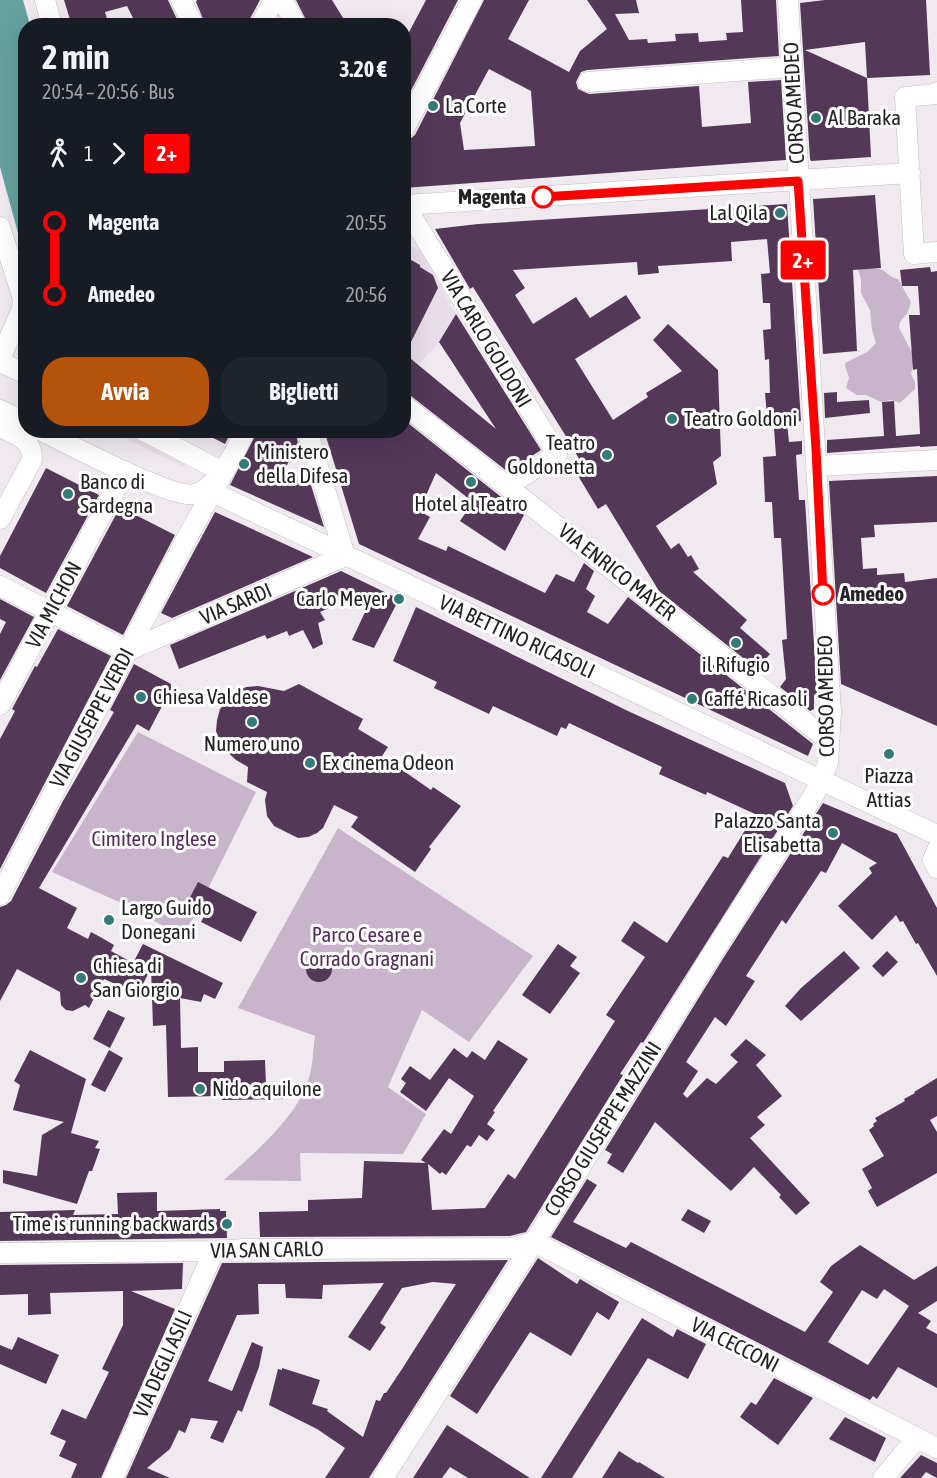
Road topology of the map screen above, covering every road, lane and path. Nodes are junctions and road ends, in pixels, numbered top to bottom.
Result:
1 (45, 0) edge
2 (274, 0) edge
3 (282, 0) edge
4 (472, 0) edge
5 (788, 0) edge
6 (183, 1) edge
7 (50, 18) edge
8 (190, 18) edge
9 (264, 18) edge
10 (292, 18) edge
11 (792, 67) junction
12 (588, 82) dead end
13 (937, 92) edge
14 (411, 116) edge
15 (910, 173) junction
16 (798, 181) junction
17 (411, 205) edge
18 (411, 216) edge
19 (0, 226) edge
20 (937, 252) edge
21 (18, 283) edge
22 (18, 327) edge
23 (10, 362) edge
24 (411, 410) edge
25 (0, 411) edge
26 (18, 425) edge
27 (0, 427) edge
28 (18, 432) edge
29 (30, 438) edge
30 (38, 438) edge
31 (159, 438) edge
32 (242, 438) edge
33 (309, 438) edge
34 (937, 460) edge
35 (817, 466) junction
36 (125, 471) junction
37 (223, 472) junction
38 (508, 486) junction
39 (212, 492) junction
40 (0, 519) edge
41 (337, 561) junction
42 (0, 586) edge
43 (50, 612) junction
44 (127, 651) junction
45 (0, 705) edge
46 (829, 741) junction
47 (822, 780) junction
48 (937, 835) edge
49 (937, 850) edge
50 (937, 868) edge
51 (0, 894) edge
52 (534, 1242) junction
53 (214, 1251) junction
54 (0, 1253) edge
55 (917, 1438) junction
56 (937, 1448) edge
57 (113, 1478) edge
58 (382, 1478) edge
59 (883, 1478) edge

1 - 7 street
2 - 9 street
3 - 10 street
4 - 14 street
5 - 11 street, CORSO AMEDEO
6 - 8 street
11 - 12 street
11 - 16 street, CORSO AMEDEO
13 - 15 street
15 - 16 street
15 - 20 street
16 - 17 street
16 - 35 street, CORSO AMEDEO
18 - 38 street, VIA CARLO GOLDONI
19 - 21 street
22 - 23 street
24 - 38 street, VIA ENRICO MAYER
25 - 26 street
27 - 28 street
29 - 40 street
30 - 36 street
31 - 37 street
32 - 37 street
33 - 41 street
34 - 35 street
35 - 46 street, CORSO AMEDEO
36 - 37 street
36 - 43 street, VIA MICHON
37 - 39 street, VIA GIUSEPPE VERDI
38 - 46 street, VIA ENRICO MAYER
39 - 41 street, VIA BETTINO RICASOLI
39 - 44 street, VIA GIUSEPPE VERDI
41 - 44 street, VIA SARDI
41 - 47 street, VIA BETTINO RICASOLI
42 - 43 street
43 - 44 street
43 - 45 street, VIA MICHON
44 - 51 street, VIA GIUSEPPE VERDI
46 - 47 street, CORSO AMEDEO
47 - 48 street, VIA BETTINO RICASOLI
47 - 52 street, CORSO GIUSEPPE MAZZINI
49 - 50 street
52 - 53 street, VIA SAN CARLO
52 - 55 street, VIA CECCONI
52 - 58 street, CORSO GIUSEPPE MAZZINI
53 - 54 street, VIA SAN CARLO
53 - 57 street, VIA DEGLI ASILI
55 - 56 street, VIA CECCONI
55 - 59 street

